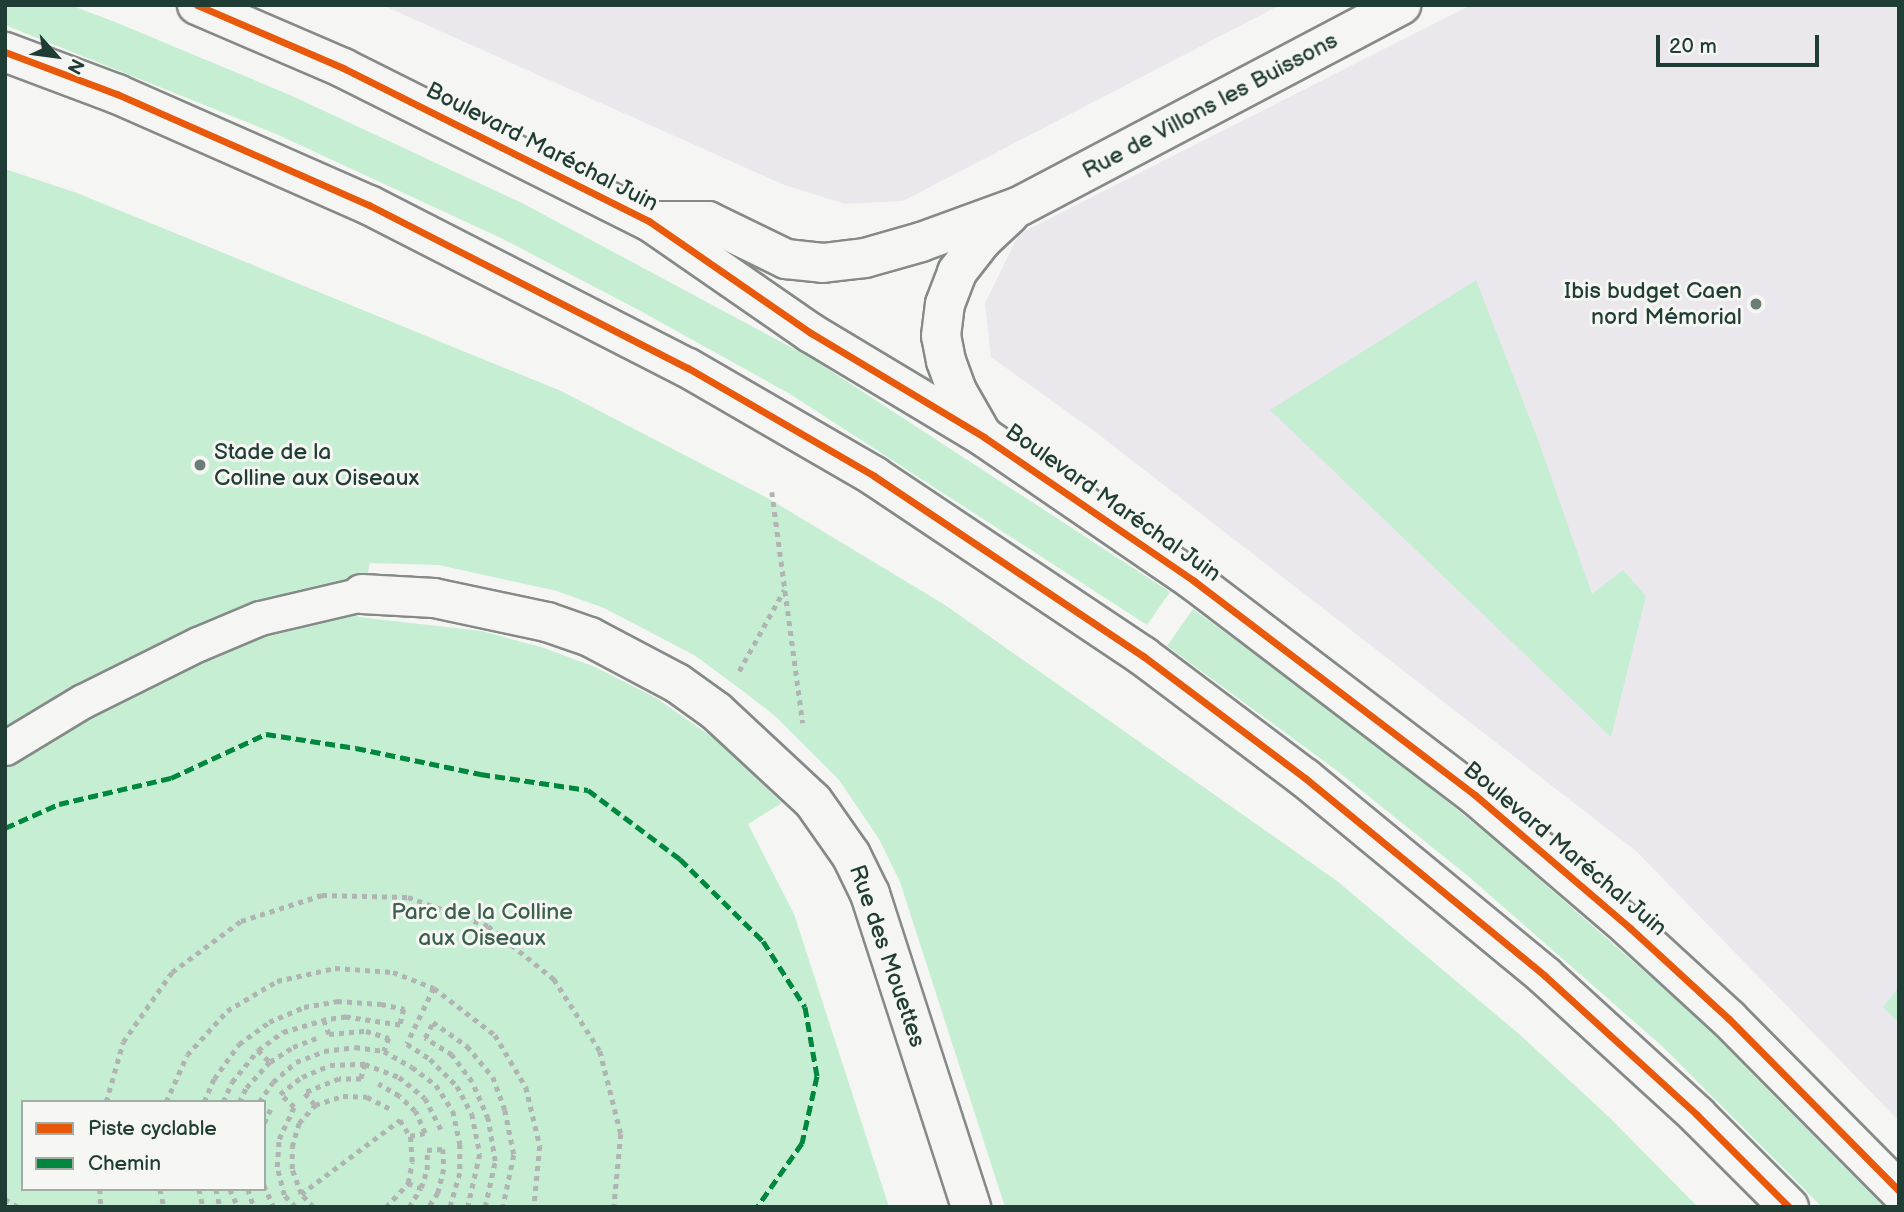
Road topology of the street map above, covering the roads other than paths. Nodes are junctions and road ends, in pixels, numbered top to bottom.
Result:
1 (197, 5) edge
2 (1401, 5) edge
3 (5, 52) edge
4 (1020, 206) junction
5 (649, 221) junction
6 (984, 437) junction
7 (362, 594) joint
8 (5, 748) edge
9 (1899, 1191) edge
10 (971, 1207) edge
11 (1789, 1207) edge

1 - 5 main road, Boulevard Maréchal Juin
2 - 4 main road, Rue de Villons les Buissons
3 - 11 main road
4 - 5 main road
4 - 6 main road
5 - 6 main road, Boulevard Maréchal Juin
6 - 9 main road, Boulevard Maréchal Juin
7 - 8 lane
7 - 10 main road, Rue des Mouettes

